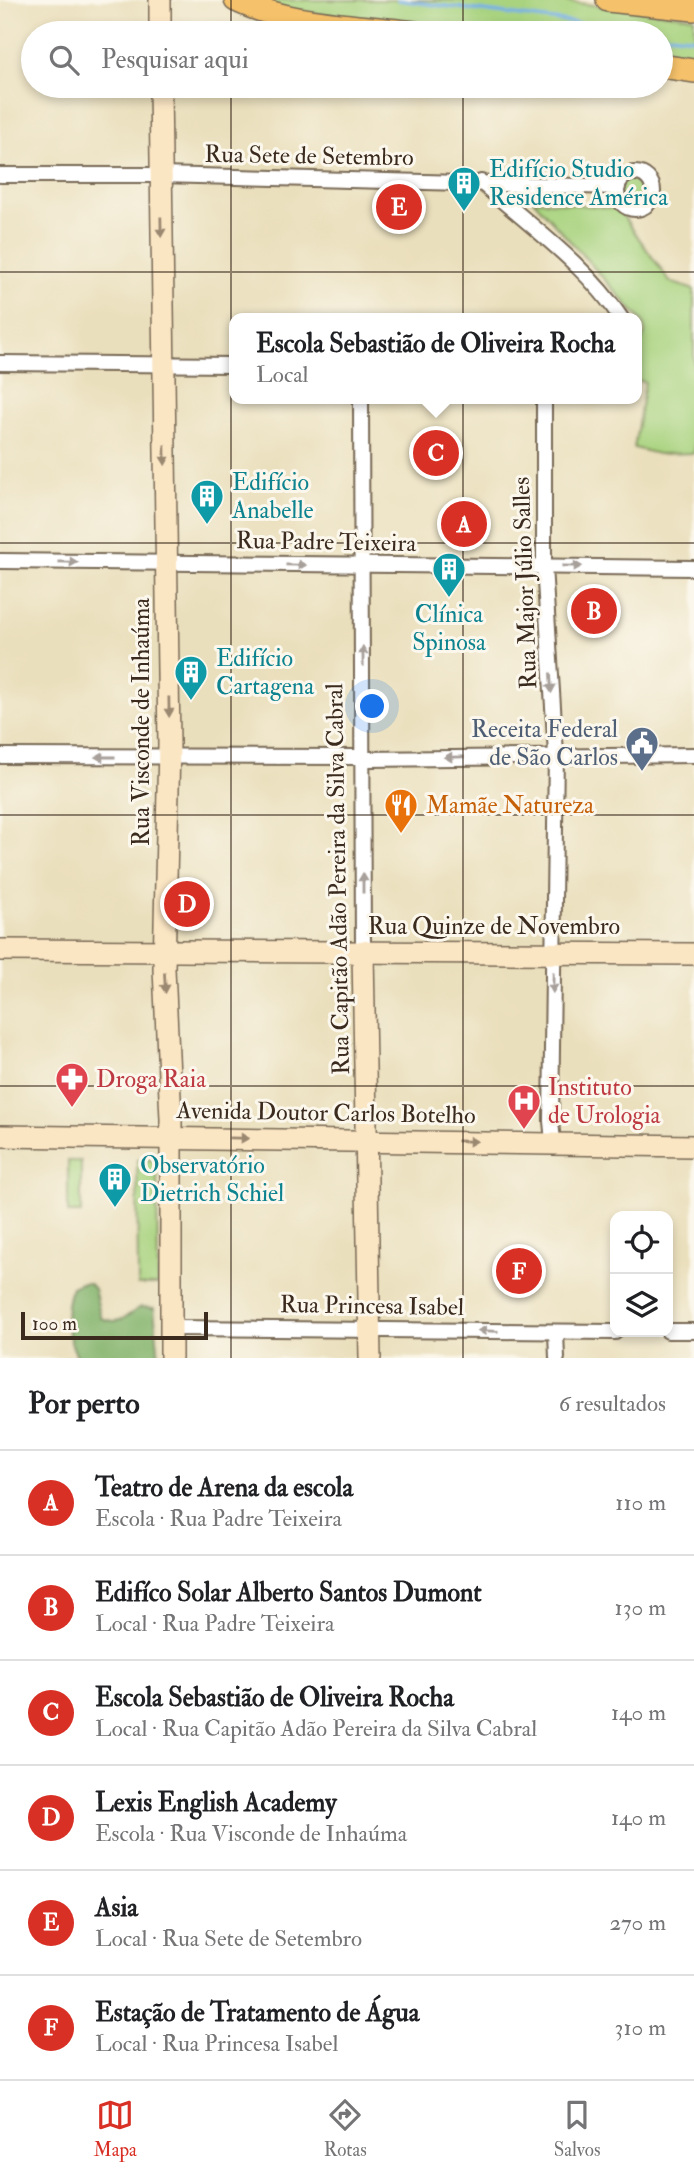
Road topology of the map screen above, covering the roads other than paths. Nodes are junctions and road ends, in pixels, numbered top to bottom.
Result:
1 (160, 0) edge
2 (608, 0) edge
3 (245, 3) edge
4 (694, 9) edge
5 (160, 21) edge
6 (326, 21) edge
7 (673, 68) edge
8 (694, 71) edge
9 (160, 98) edge
10 (0, 175) edge
11 (160, 175) junction
12 (481, 182) junction
13 (618, 187) dead end
14 (617, 313) edge
15 (0, 363) edge
16 (163, 364) junction
17 (229, 365) edge
18 (361, 404) edge
19 (544, 404) edge
20 (0, 561) edge
21 (167, 563) junction
22 (544, 566) junction
23 (362, 567) junction
24 (694, 568) edge
25 (556, 754) junction
26 (694, 755) edge
27 (0, 756) edge
28 (364, 757) junction
29 (169, 758) junction
30 (0, 950) edge
31 (164, 951) junction
32 (363, 951) junction
33 (554, 951) junction
34 (694, 954) edge
35 (0, 1136) edge
36 (171, 1138) junction
37 (369, 1139) junction
38 (553, 1142) junction
39 (694, 1146) edge
40 (171, 1328) junction
41 (370, 1328) junction
42 (673, 1331) edge
43 (694, 1331) edge
44 (556, 1332) junction
45 (610, 1332) edge
46 (171, 1358) edge
47 (370, 1358) edge
48 (557, 1358) edge

1 - 5 main road
2 - 4 main road
3 - 6 main road
7 - 8 main road
9 - 11 main road, Rua Visconde de Inhaúma
10 - 11 street, Rua Sete de Setembro
11 - 12 street, Rua Sete de Setembro
11 -> 16 main road, Rua Visconde de Inhaúma
12 - 13 street, Rua Sete de Setembro
12 - 14 street
15 - 16 street
16 - 17 street
16 -> 21 main road, Rua Visconde de Inhaúma
18 - 23 street, Rua Capitão Adão Pereira da Silva Cabral
19 - 22 street, Rua Major Júlio Salles
20 -> 21 street, Rua Padre Teixeira
21 -> 23 street, Rua Padre Teixeira
21 -> 29 main road, Rua Visconde de Inhaúma
22 - 23 street, Rua Padre Teixeira
22 -> 24 street, Rua Padre Teixeira
22 -> 25 street, Rua Major Júlio Salles
28 -> 23 street, Rua Capitão Adão Pereira da Silva Cabral
25 - 26 street
25 -> 28 street
25 - 33 street, Rua Major Júlio Salles
29 -> 27 street
28 - 29 street
32 -> 28 street, Rua Capitão Adão Pereira da Silva Cabral
29 - 31 main road, Rua Visconde de Inhaúma
30 - 31 main road, Rua Quinze de Novembro
31 - 32 main road, Rua Quinze de Novembro
31 -> 36 main road, Rua Visconde de Inhaúma
32 - 33 main road, Rua Quinze de Novembro
32 - 37 main road, Rua Capitão Adão Pereira da Silva Cabral
33 - 34 main road, Rua Quinze de Novembro
33 -> 38 street, Rua Major Júlio Salles
35 - 36 main road, Avenida Doutor Carlos Botelho
36 -> 37 main road, Avenida Doutor Carlos Botelho
36 - 40 main road, Rua Visconde de Inhaúma
37 -> 38 main road, Avenida Doutor Carlos Botelho
37 - 41 main road, Rua Capitão Adão Pereira da Silva Cabral
38 - 39 main road, Avenida Doutor Carlos Botelho
40 - 41 street, Rua Princesa Isabel
40 - 46 main road, Rua Visconde de Inhaúma
44 -> 41 street, Rua Princesa Isabel
41 - 47 main road, Rua Capitão Adão Pereira da Silva Cabral
42 - 43 street
44 - 45 street, Rua Princesa Isabel
44 - 48 street

